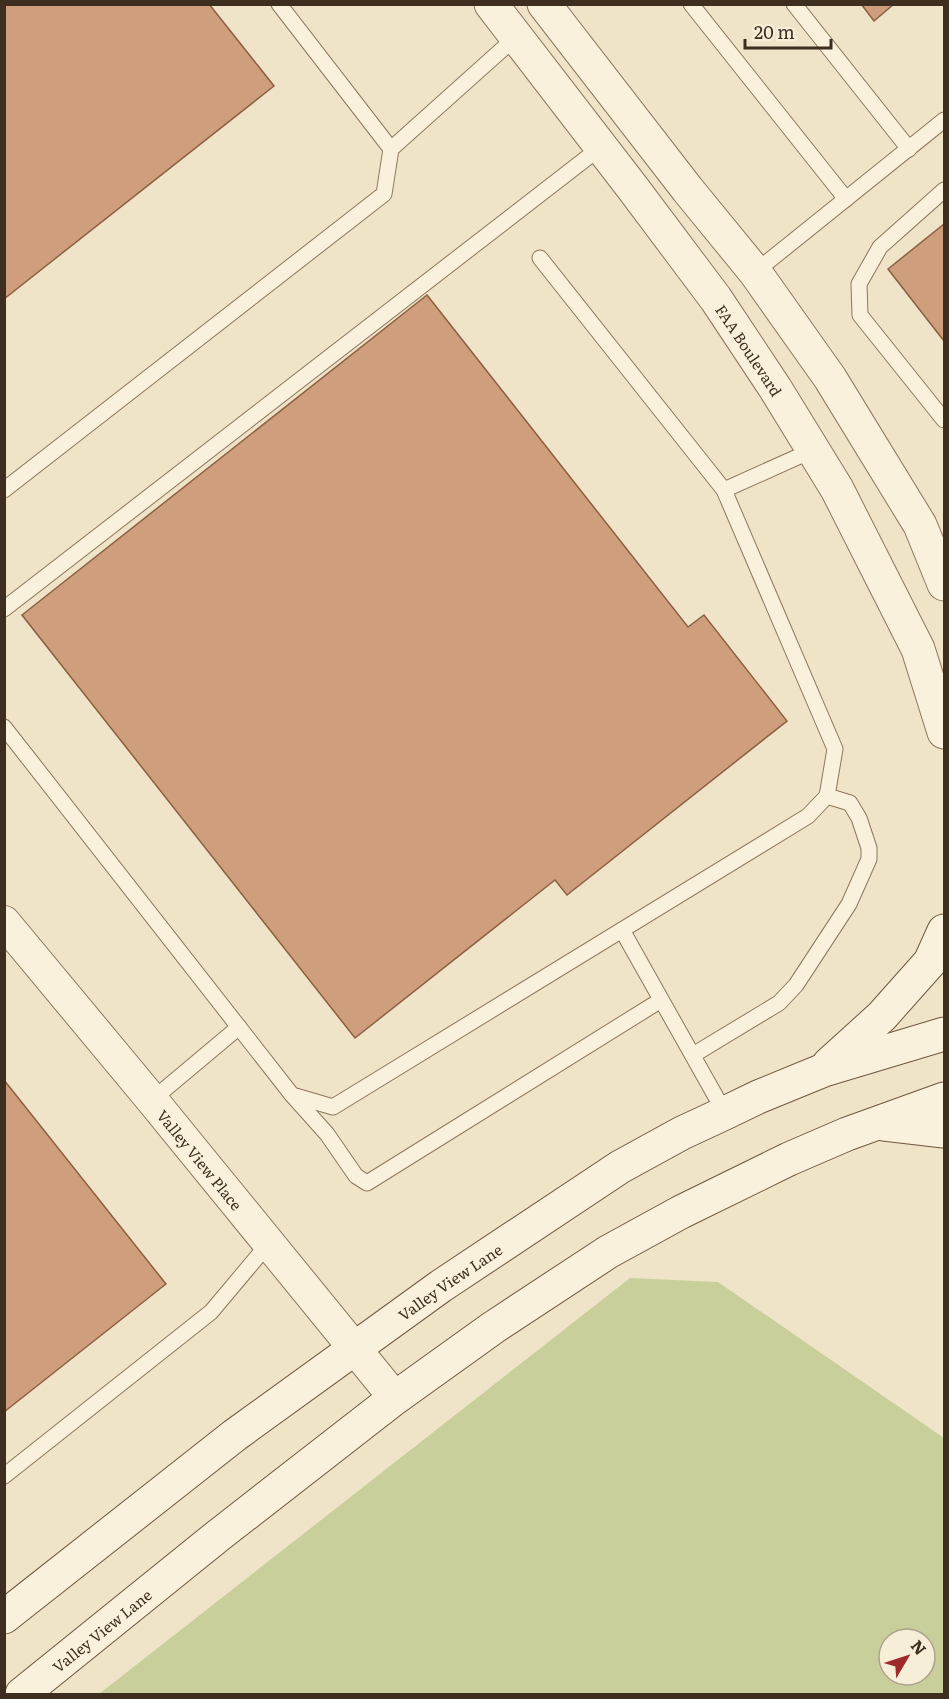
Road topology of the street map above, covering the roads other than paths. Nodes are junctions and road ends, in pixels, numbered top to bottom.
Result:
1 (279, 4) edge
2 (491, 4) edge
3 (691, 4) edge
4 (794, 4) edge
5 (546, 8) edge
6 (516, 38) junction
7 (945, 120) edge
8 (601, 147) junction
9 (391, 149) junction
10 (909, 149) junction
11 (945, 190) edge
12 (846, 199) junction
13 (540, 258) dead end
14 (755, 272) junction
15 (945, 420) edge
16 (813, 450) junction
17 (4, 490) edge
18 (724, 490) junction
19 (945, 584) edge
20 (4, 609) edge
21 (4, 727) edge
22 (945, 732) edge
23 (827, 796) junction
24 (4, 922) edge
25 (622, 930) junction
26 (945, 931) edge
27 (661, 1000) junction
28 (239, 1027) junction
29 (945, 1034) edge
30 (693, 1055) junction
31 (824, 1070) junction
32 (292, 1095) junction
33 (945, 1099) edge
34 (152, 1100) junction
35 (725, 1113) junction
36 (876, 1123) junction
37 (945, 1131) edge
38 (269, 1243) junction
39 (356, 1349) junction
40 (395, 1398) junction
41 (4, 1476) edge
42 (4, 1617) edge
43 (22, 1695) edge

1 - 9 lane
2 - 6 main road, FAA Boulevard
3 - 12 lane
4 - 10 lane
5 - 6 main road
5 - 14 main road
6 - 8 main road, FAA Boulevard
6 - 9 lane
7 - 10 lane
8 - 16 main road, FAA Boulevard
8 - 20 lane
9 - 17 lane
10 - 12 lane
11 - 15 lane
12 - 14 lane
13 - 18 lane
14 - 19 main road
16 - 18 lane
16 - 22 main road, FAA Boulevard
18 - 23 lane
21 - 28 lane
23 - 25 lane
23 - 30 lane
24 - 34 street, Valley View Place
25 - 27 lane
25 - 32 lane
26 - 31 main road
27 - 30 lane
27 - 32 lane
28 - 32 lane
28 - 34 lane
29 - 31 main road, Valley View Lane
30 - 35 lane
31 - 35 main road, Valley View Lane
33 - 36 main road, Valley View Lane
34 - 38 street, Valley View Place
35 - 39 main road, Valley View Lane
36 - 37 main road
36 - 40 main road, Valley View Lane
38 - 39 street, Valley View Place
38 - 41 lane
39 - 40 street, Valley View Place
39 - 42 main road, Valley View Lane
40 - 43 main road, Valley View Lane

